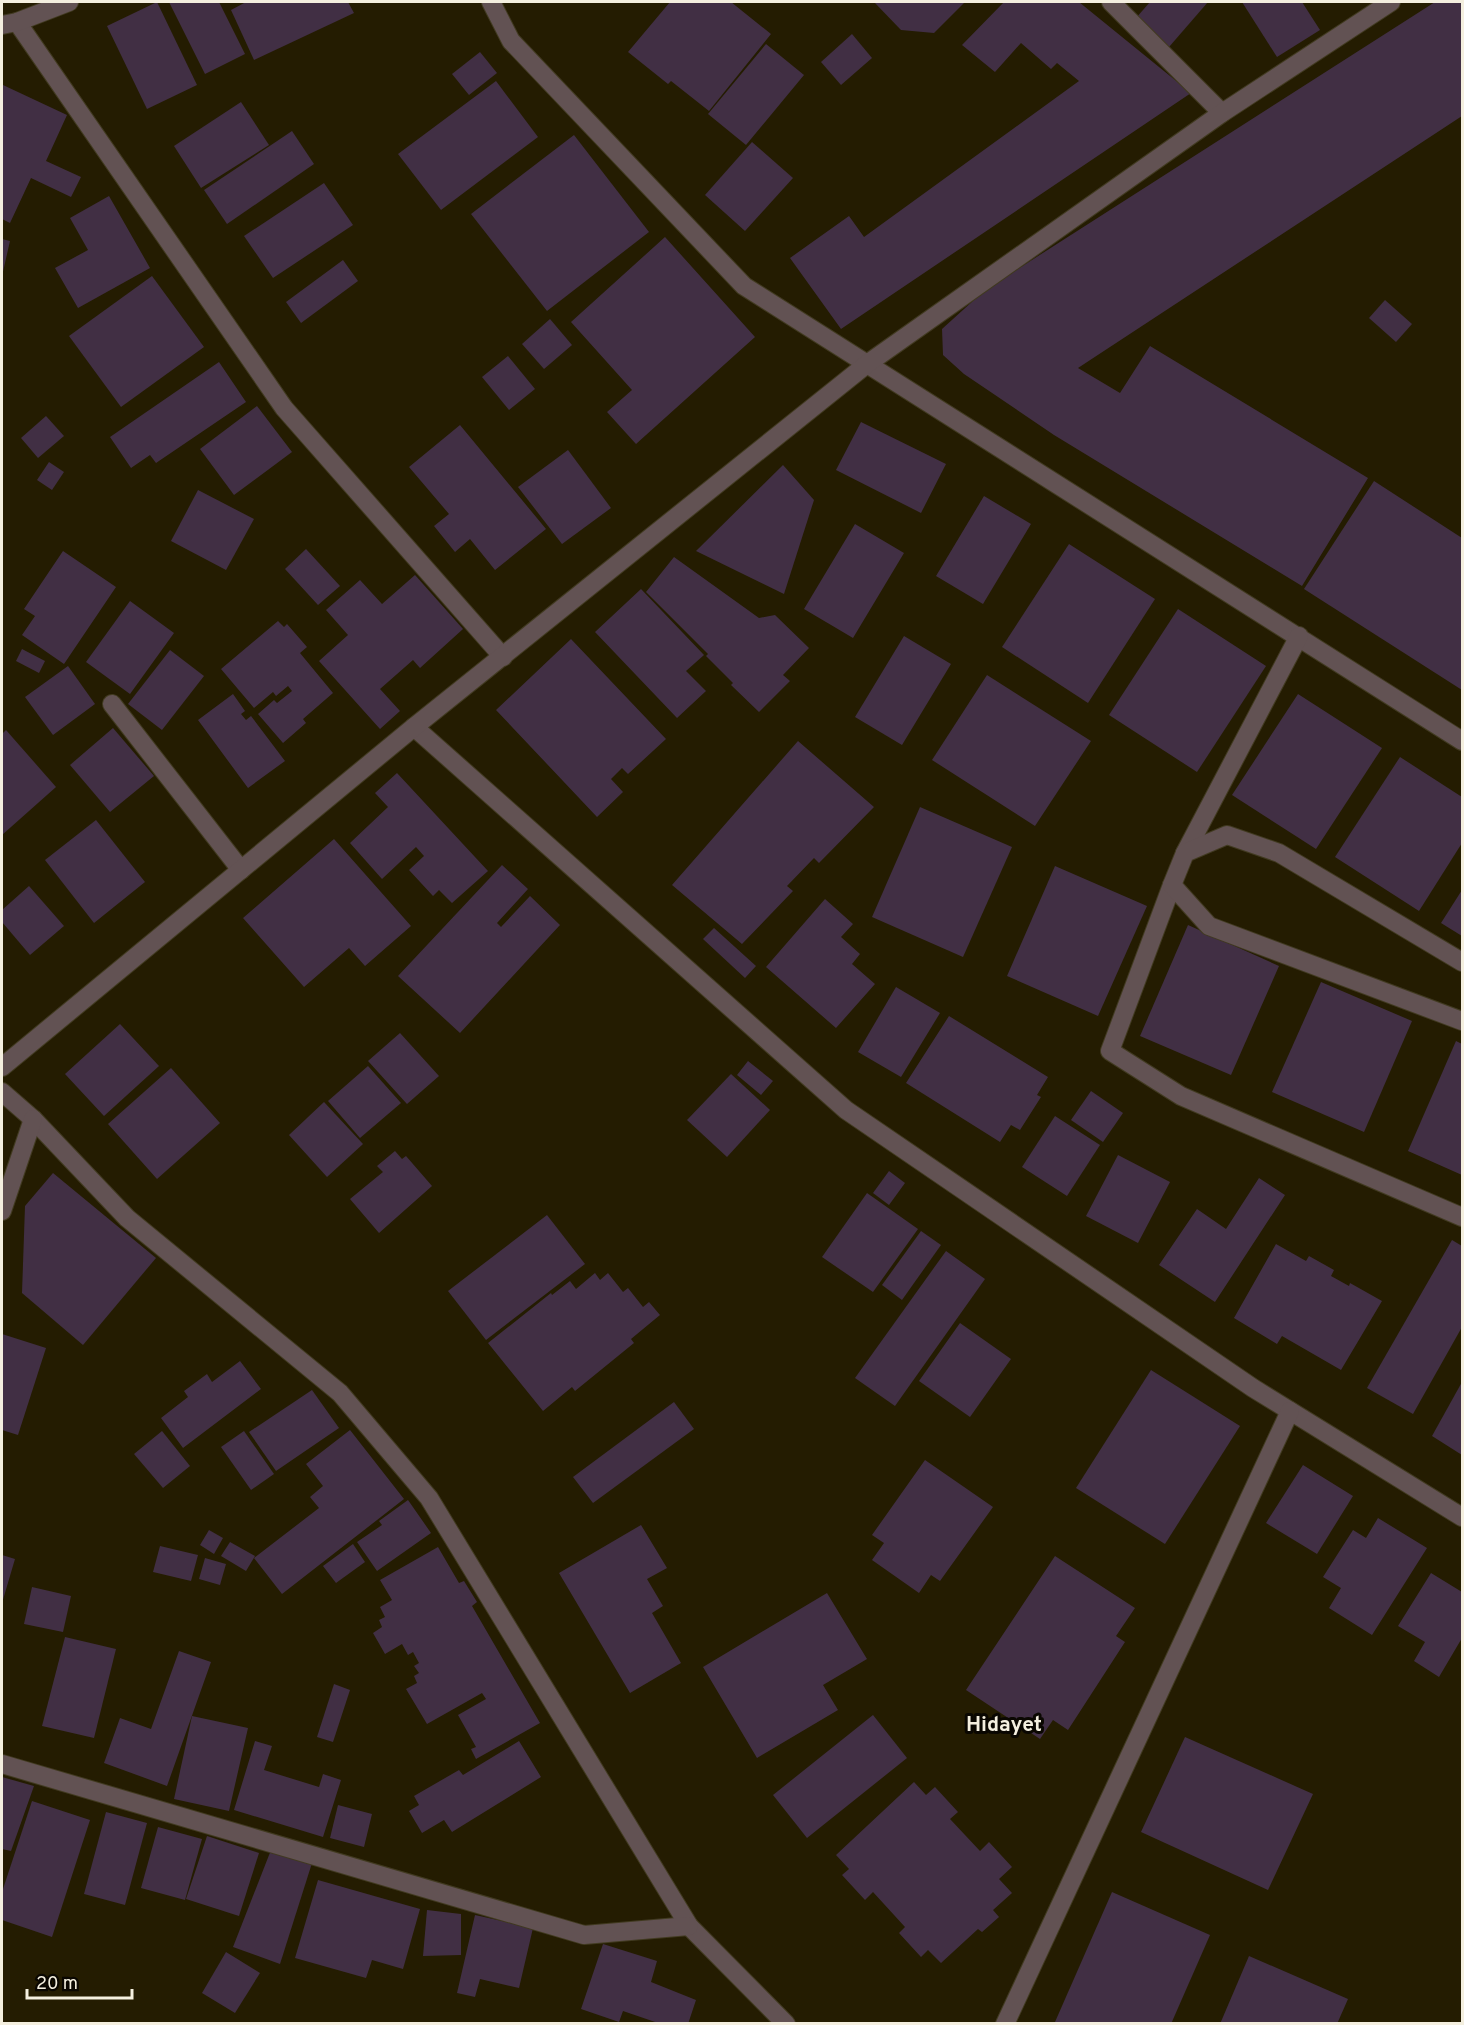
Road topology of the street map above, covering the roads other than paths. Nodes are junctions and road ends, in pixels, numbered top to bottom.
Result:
1 (69, 2) edge
2 (491, 2) edge
3 (1112, 2) edge
4 (1391, 2) edge
5 (9, 24) edge
6 (1222, 113) junction
7 (867, 364) junction
8 (1299, 636) junction
9 (503, 657) junction
10 (112, 705) dead end
11 (414, 727) junction
12 (1462, 741) edge
13 (1185, 854) junction
14 (241, 870) junction
15 (1172, 885) junction
16 (1462, 962) edge
17 (1462, 1021) edge
18 (2, 1067) edge
19 (2, 1092) edge
20 (33, 1119) junction
21 (2, 1210) edge
22 (1462, 1217) edge
23 (1290, 1411) junction
24 (1462, 1516) edge
25 (2, 1764) edge
26 (689, 1926) junction
27 (786, 2024) edge
28 (1005, 2024) edge

1 - 5 street
2 - 7 street
3 - 6 street
4 - 6 street
5 - 9 street
6 - 7 street
7 - 8 street
7 - 9 street
8 - 12 street
8 - 13 street
9 - 11 street
10 - 14 street
11 - 14 street
11 - 23 street
13 - 15 street
13 - 16 street
14 - 18 street
15 - 17 street
15 - 22 street
19 - 20 street
20 - 21 street
20 - 26 street
23 - 24 street
23 - 28 street
25 - 26 street
26 - 27 street

